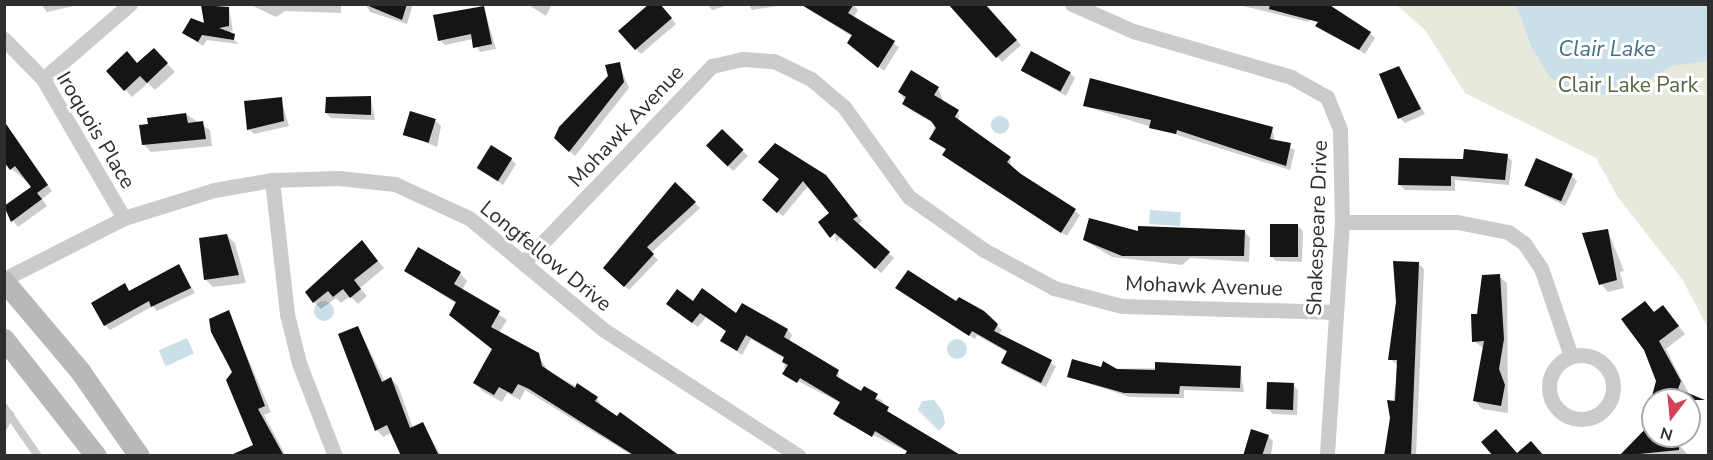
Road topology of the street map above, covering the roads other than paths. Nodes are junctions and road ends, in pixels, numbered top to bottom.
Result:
1 (130, 4) edge
2 (1072, 4) edge
3 (4, 39) edge
4 (44, 79) junction
5 (272, 180) junction
6 (124, 218) junction
7 (1342, 222) junction
8 (524, 262) junction
9 (4, 280) edge
10 (1336, 312) junction
11 (4, 339) edge
12 (1570, 356) junction
13 (4, 407) edge
14 (10, 414) junction
15 (4, 426) edge
16 (38, 456) edge
17 (96, 456) edge
18 (140, 456) edge
19 (335, 456) edge
20 (799, 456) edge
21 (1327, 456) edge

1 - 4 street
2 - 7 street, Shakespeare Drive
3 - 4 street, Iroquois Place
4 - 6 street, Iroquois Place
5 - 6 street, Longfellow Drive
5 - 8 street, Longfellow Drive
5 - 19 street
6 - 9 street, Longfellow Drive
7 - 10 street, Shakespeare Drive
7 - 12 street
8 - 10 street, Mohawk Avenue
8 - 20 street, Longfellow Drive
9 - 18 main road
10 - 21 street, Shakespeare Drive
11 - 17 main road
12 - 12 street
13 - 14 lane
14 - 15 lane
14 - 16 lane

